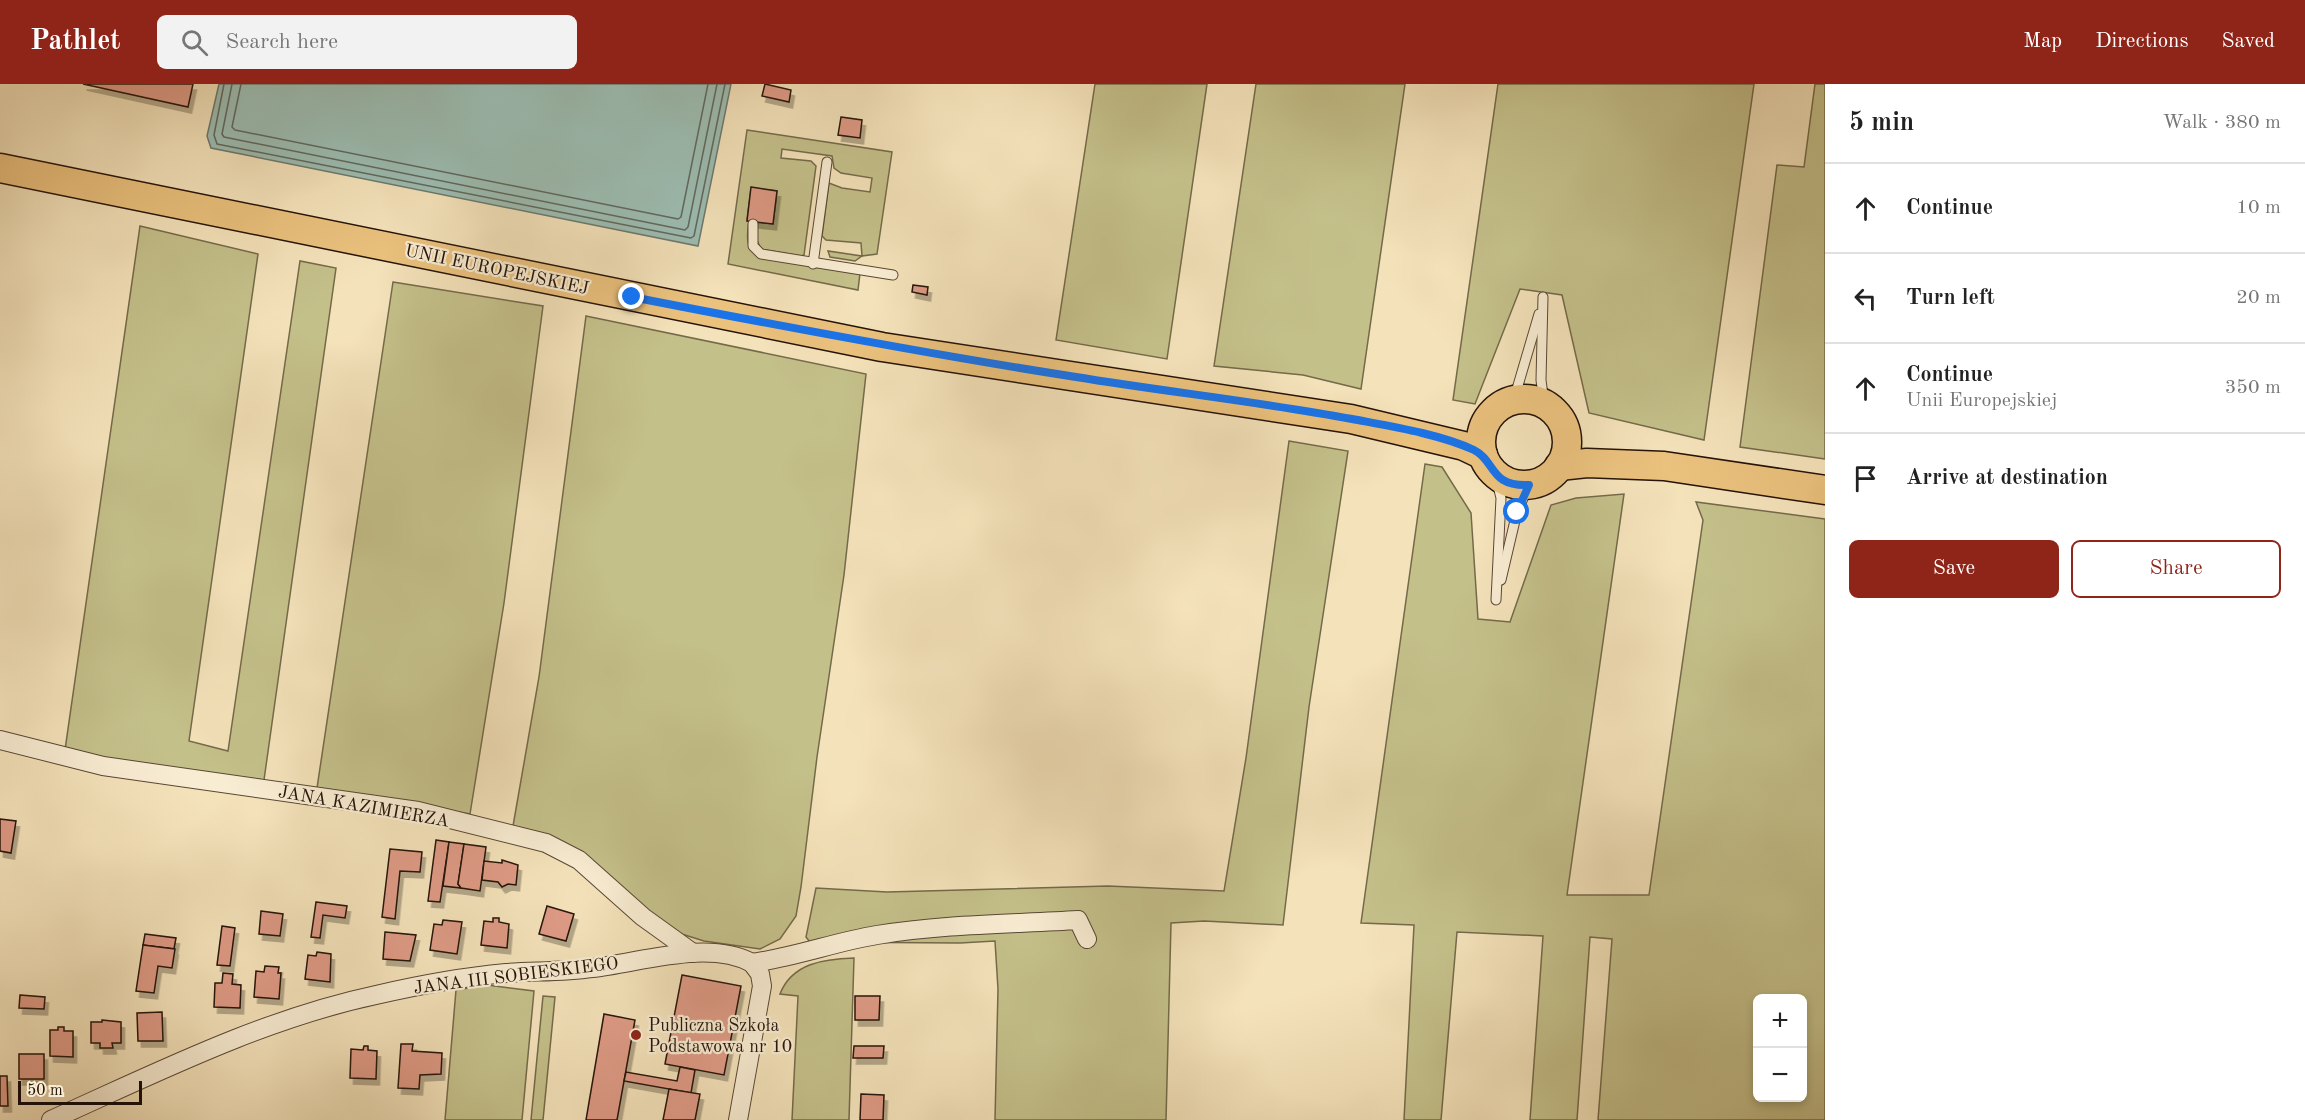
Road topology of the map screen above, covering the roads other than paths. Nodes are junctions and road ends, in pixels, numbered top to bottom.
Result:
1 (827, 162) dead end
2 (0, 168) edge
3 (753, 224) dead end
4 (813, 264) junction
5 (893, 275) dead end
6 (1514, 399) junction
7 (1544, 403) junction
8 (1488, 416) junction
9 (1351, 419) junction
10 (1566, 435) junction
11 (1489, 465) junction
12 (1559, 466) junction
13 (1664, 466) junction
14 (1529, 485) junction
15 (1825, 490) edge
16 (0, 740) edge
17 (1087, 939) dead end
18 (693, 953) junction
19 (752, 963) junction
20 (51, 1120) edge
21 (738, 1120) edge

1 - 4 lane
2 - 9 main road, UNII EUROPEJSKIEJ
3 - 4 lane
4 - 5 lane
6 - 7 main road
6 - 7 lane
6 - 8 main road
7 - 10 main road
8 - 9 main road, UNII EUROPEJSKIEJ
8 - 11 main road
9 - 11 main road, UNII EUROPEJSKIEJ
10 - 12 main road
10 - 13 main road
11 - 14 main road
11 - 14 lane
12 - 13 main road
12 - 14 main road
13 - 15 main road
16 - 18 street, JANA KAZIMIERZA
17 - 19 street
18 - 19 street, JANA III SOBIESKIEGO
18 - 20 street, JANA III SOBIESKIEGO
19 - 21 street

